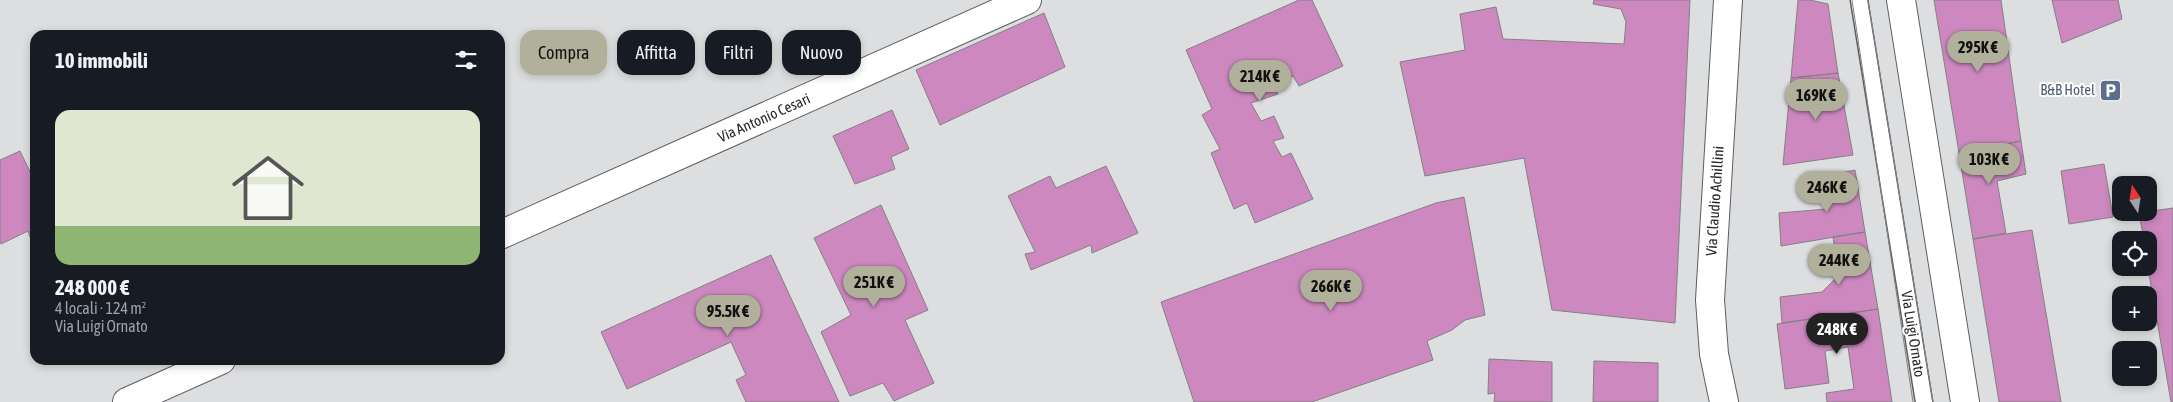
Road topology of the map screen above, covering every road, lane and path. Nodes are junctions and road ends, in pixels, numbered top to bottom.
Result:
1 (1027, 0) edge
2 (1728, 0) edge
3 (1859, 0) edge
4 (1901, 0) edge
5 (505, 233) edge
6 (210, 365) edge
7 (127, 402) edge
8 (1724, 402) edge
9 (1924, 402) edge
10 (1965, 402) edge

1 - 5 main road, Via Antonio Cesari
2 - 8 main road, Via Claudio Achillini
3 - 9 lane, Via Luigi Ornato
4 - 10 main road
6 - 7 main road

